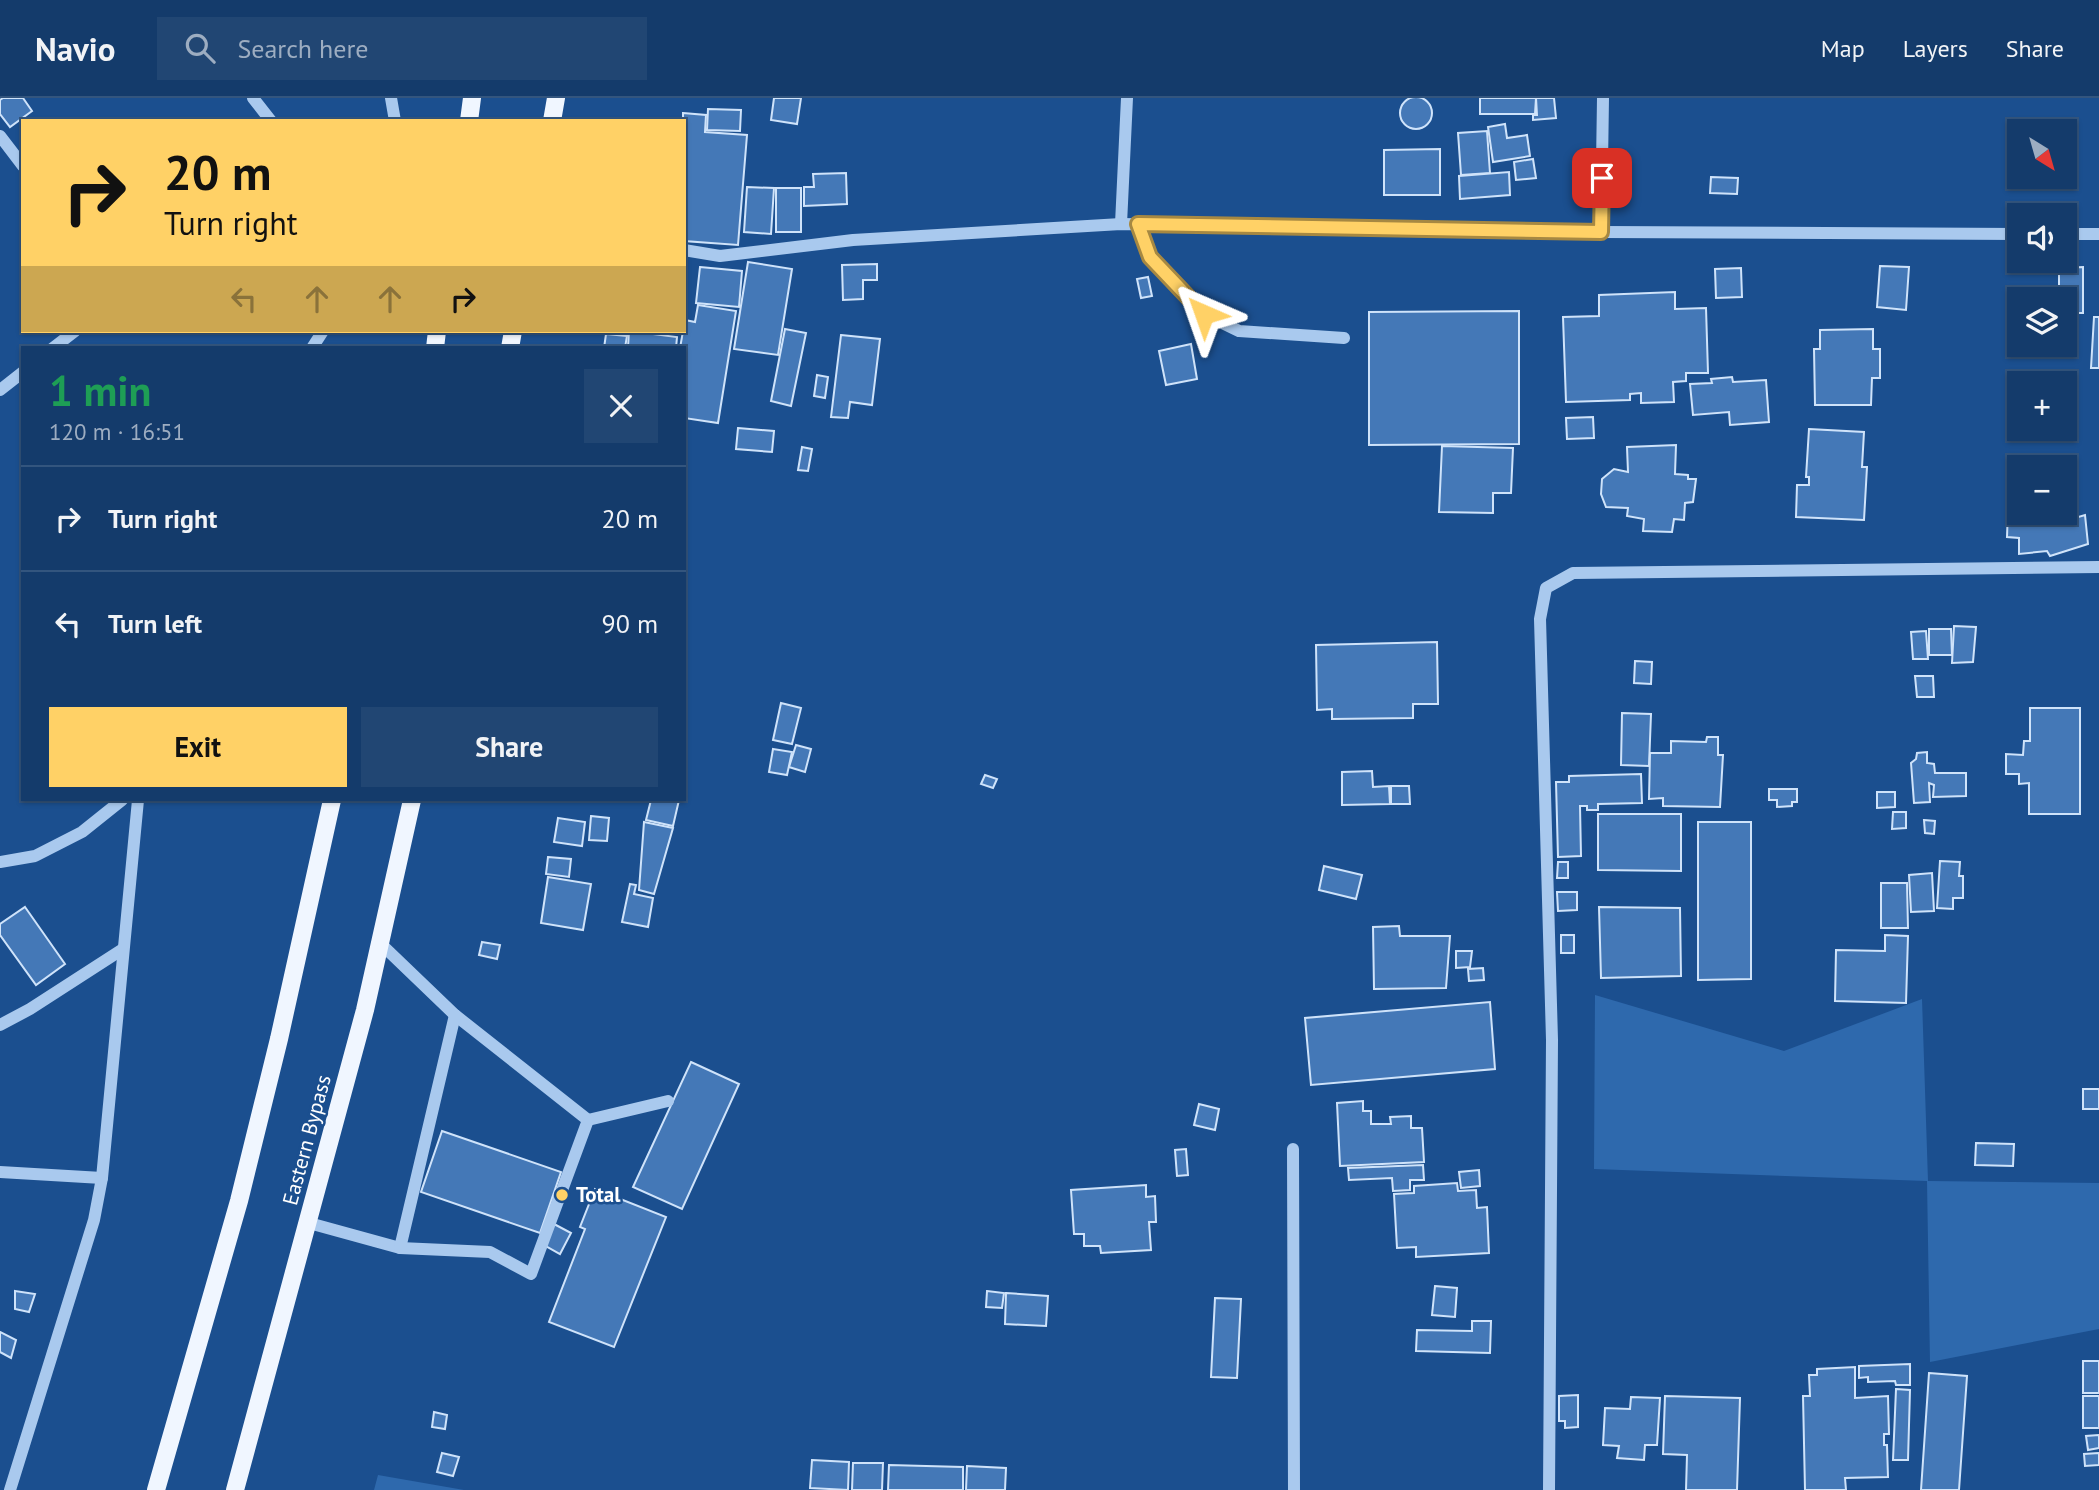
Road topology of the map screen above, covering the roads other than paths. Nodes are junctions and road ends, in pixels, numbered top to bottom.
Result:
1 (253, 98) edge
2 (391, 98) edge
3 (472, 98) edge
4 (556, 98) edge
5 (1127, 98) edge
6 (1603, 98) edge
7 (269, 119) edge
8 (395, 119) edge
9 (469, 119) edge
10 (552, 119) edge
11 (0, 136) edge
12 (21, 163) edge
13 (1121, 224) junction
14 (1138, 224) junction
15 (1601, 232) junction
16 (2007, 234) edge
17 (2077, 234) edge
18 (2099, 234) edge
19 (686, 250) edge
20 (72, 333) edge
21 (1344, 338) dead end
22 (56, 346) edge
23 (21, 374) edge
24 (0, 390) edge
25 (2099, 567) edge
26 (121, 801) edge
27 (138, 801) edge
28 (332, 801) edge
29 (412, 801) edge
30 (0, 862) edge
31 (382, 944) junction
32 (123, 949) junction
33 (455, 1015) junction
34 (0, 1025) edge
35 (668, 1101) dead end
36 (588, 1120) junction
37 (1293, 1149) dead end
38 (0, 1172) edge
39 (102, 1178) junction
40 (309, 1223) junction
41 (400, 1248) junction
42 (10, 1490) edge
43 (156, 1490) edge
44 (235, 1490) edge
45 (1294, 1490) edge
46 (1549, 1490) edge

1 - 7 street
2 - 8 street
3 - 9 main road
4 - 10 main road
5 - 13 street
6 - 15 street
11 - 12 street
13 - 14 street
13 - 19 street
14 - 15 street
14 - 21 street
15 - 16 street
17 - 18 street
20 - 22 street
23 - 24 street
25 - 46 street
26 - 30 street
27 - 32 street
28 - 43 main road
29 - 31 main road, Eastern Bypass
31 - 33 street
31 - 40 main road, Eastern Bypass
32 - 34 street
32 - 39 street
33 - 36 street
33 - 41 street
35 - 36 street
36 - 41 street
37 - 45 street
38 - 39 street
39 - 42 street
40 - 41 street
40 - 44 main road, Eastern Bypass

